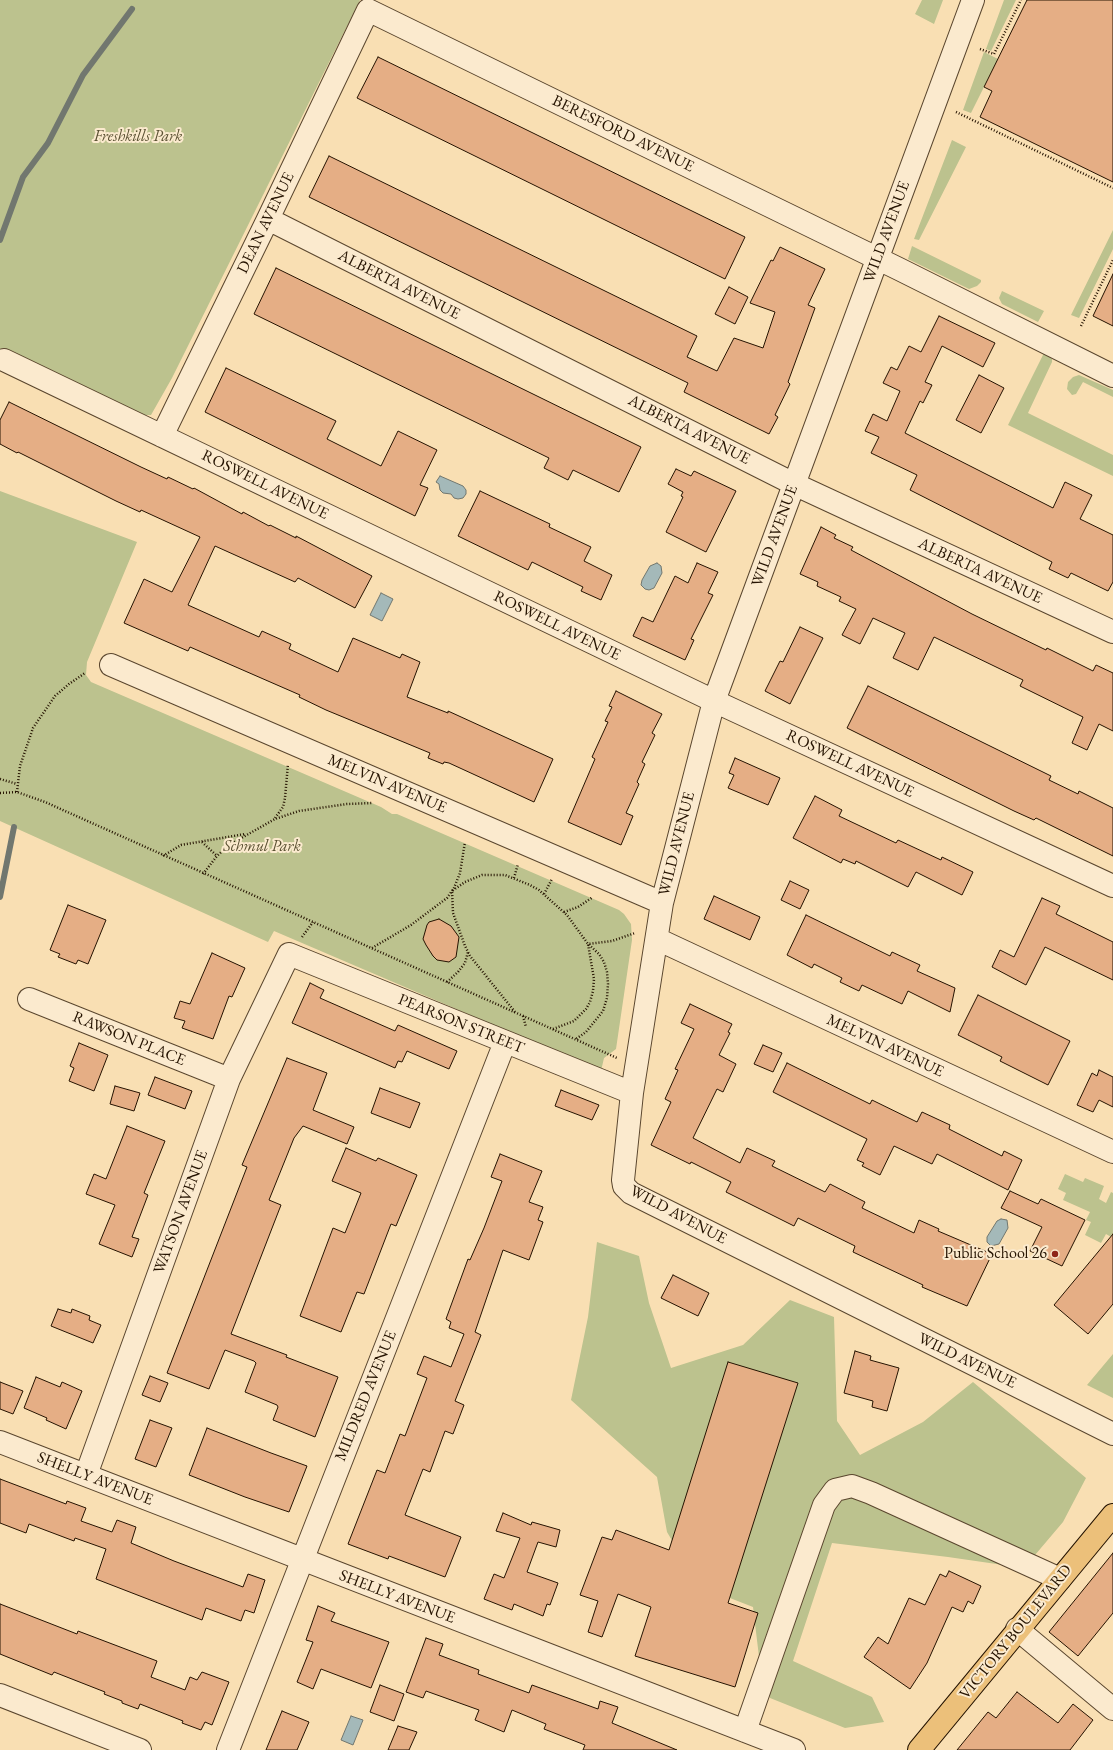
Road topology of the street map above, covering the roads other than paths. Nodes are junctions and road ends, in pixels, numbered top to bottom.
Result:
1 (973, 0) edge
2 (368, 10) joint
3 (268, 219) junction
4 (878, 258) junction
5 (4, 360) dead end
6 (1113, 376) edge
7 (162, 436) junction
8 (794, 484) junction
9 (1113, 632) edge
10 (111, 665) dead end
11 (714, 702) junction
12 (1113, 886) edge
13 (662, 903) junction
14 (647, 935) junction
15 (294, 948) joint
16 (29, 999) dead end
17 (505, 1042) junction
18 (229, 1079) junction
19 (632, 1093) junction
20 (1113, 1152) edge
21 (1113, 1434) edge
22 (0, 1442) edge
23 (86, 1475) junction
24 (1113, 1515) edge
25 (301, 1560) junction
26 (1060, 1579) junction
27 (1017, 1629) junction
28 (0, 1695) edge
29 (1113, 1709) edge
30 (745, 1731) junction
31 (140, 1750) edge
32 (228, 1750) edge
33 (794, 1750) edge
34 (919, 1750) edge

1 - 4 street, WILD AVENUE
2 - 3 street, DEAN AVENUE
2 - 4 street, BERESFORD AVENUE
3 - 7 street, DEAN AVENUE
3 - 8 street, ALBERTA AVENUE
4 - 6 street, BERESFORD AVENUE
4 - 8 street, WILD AVENUE
5 - 7 street, ROSWELL AVENUE
7 - 11 street, ROSWELL AVENUE
8 - 9 street, ALBERTA AVENUE
8 - 11 street, WILD AVENUE
10 - 13 street, MELVIN AVENUE
11 - 12 street, ROSWELL AVENUE
11 - 13 street, WILD AVENUE
13 - 14 street, WILD AVENUE
14 - 19 street, WILD AVENUE
14 - 20 street, MELVIN AVENUE
15 - 17 street, PEARSON STREET
15 - 18 street, WATSON AVENUE
16 - 18 street, RAWSON PLACE
17 - 19 street, PEARSON STREET
17 - 25 street, MILDRED AVENUE
18 - 23 street, WATSON AVENUE
19 - 21 street, WILD AVENUE
22 - 23 street, SHELLY AVENUE
23 - 25 street, SHELLY AVENUE
24 - 26 main road, VICTORY BOULEVARD
25 - 30 street, SHELLY AVENUE
25 - 32 street, MILDRED AVENUE
26 - 27 main road, VICTORY BOULEVARD
26 - 30 street
27 - 29 street
27 - 34 main road, VICTORY BOULEVARD
28 - 31 street
30 - 33 street, SHELLY AVENUE

